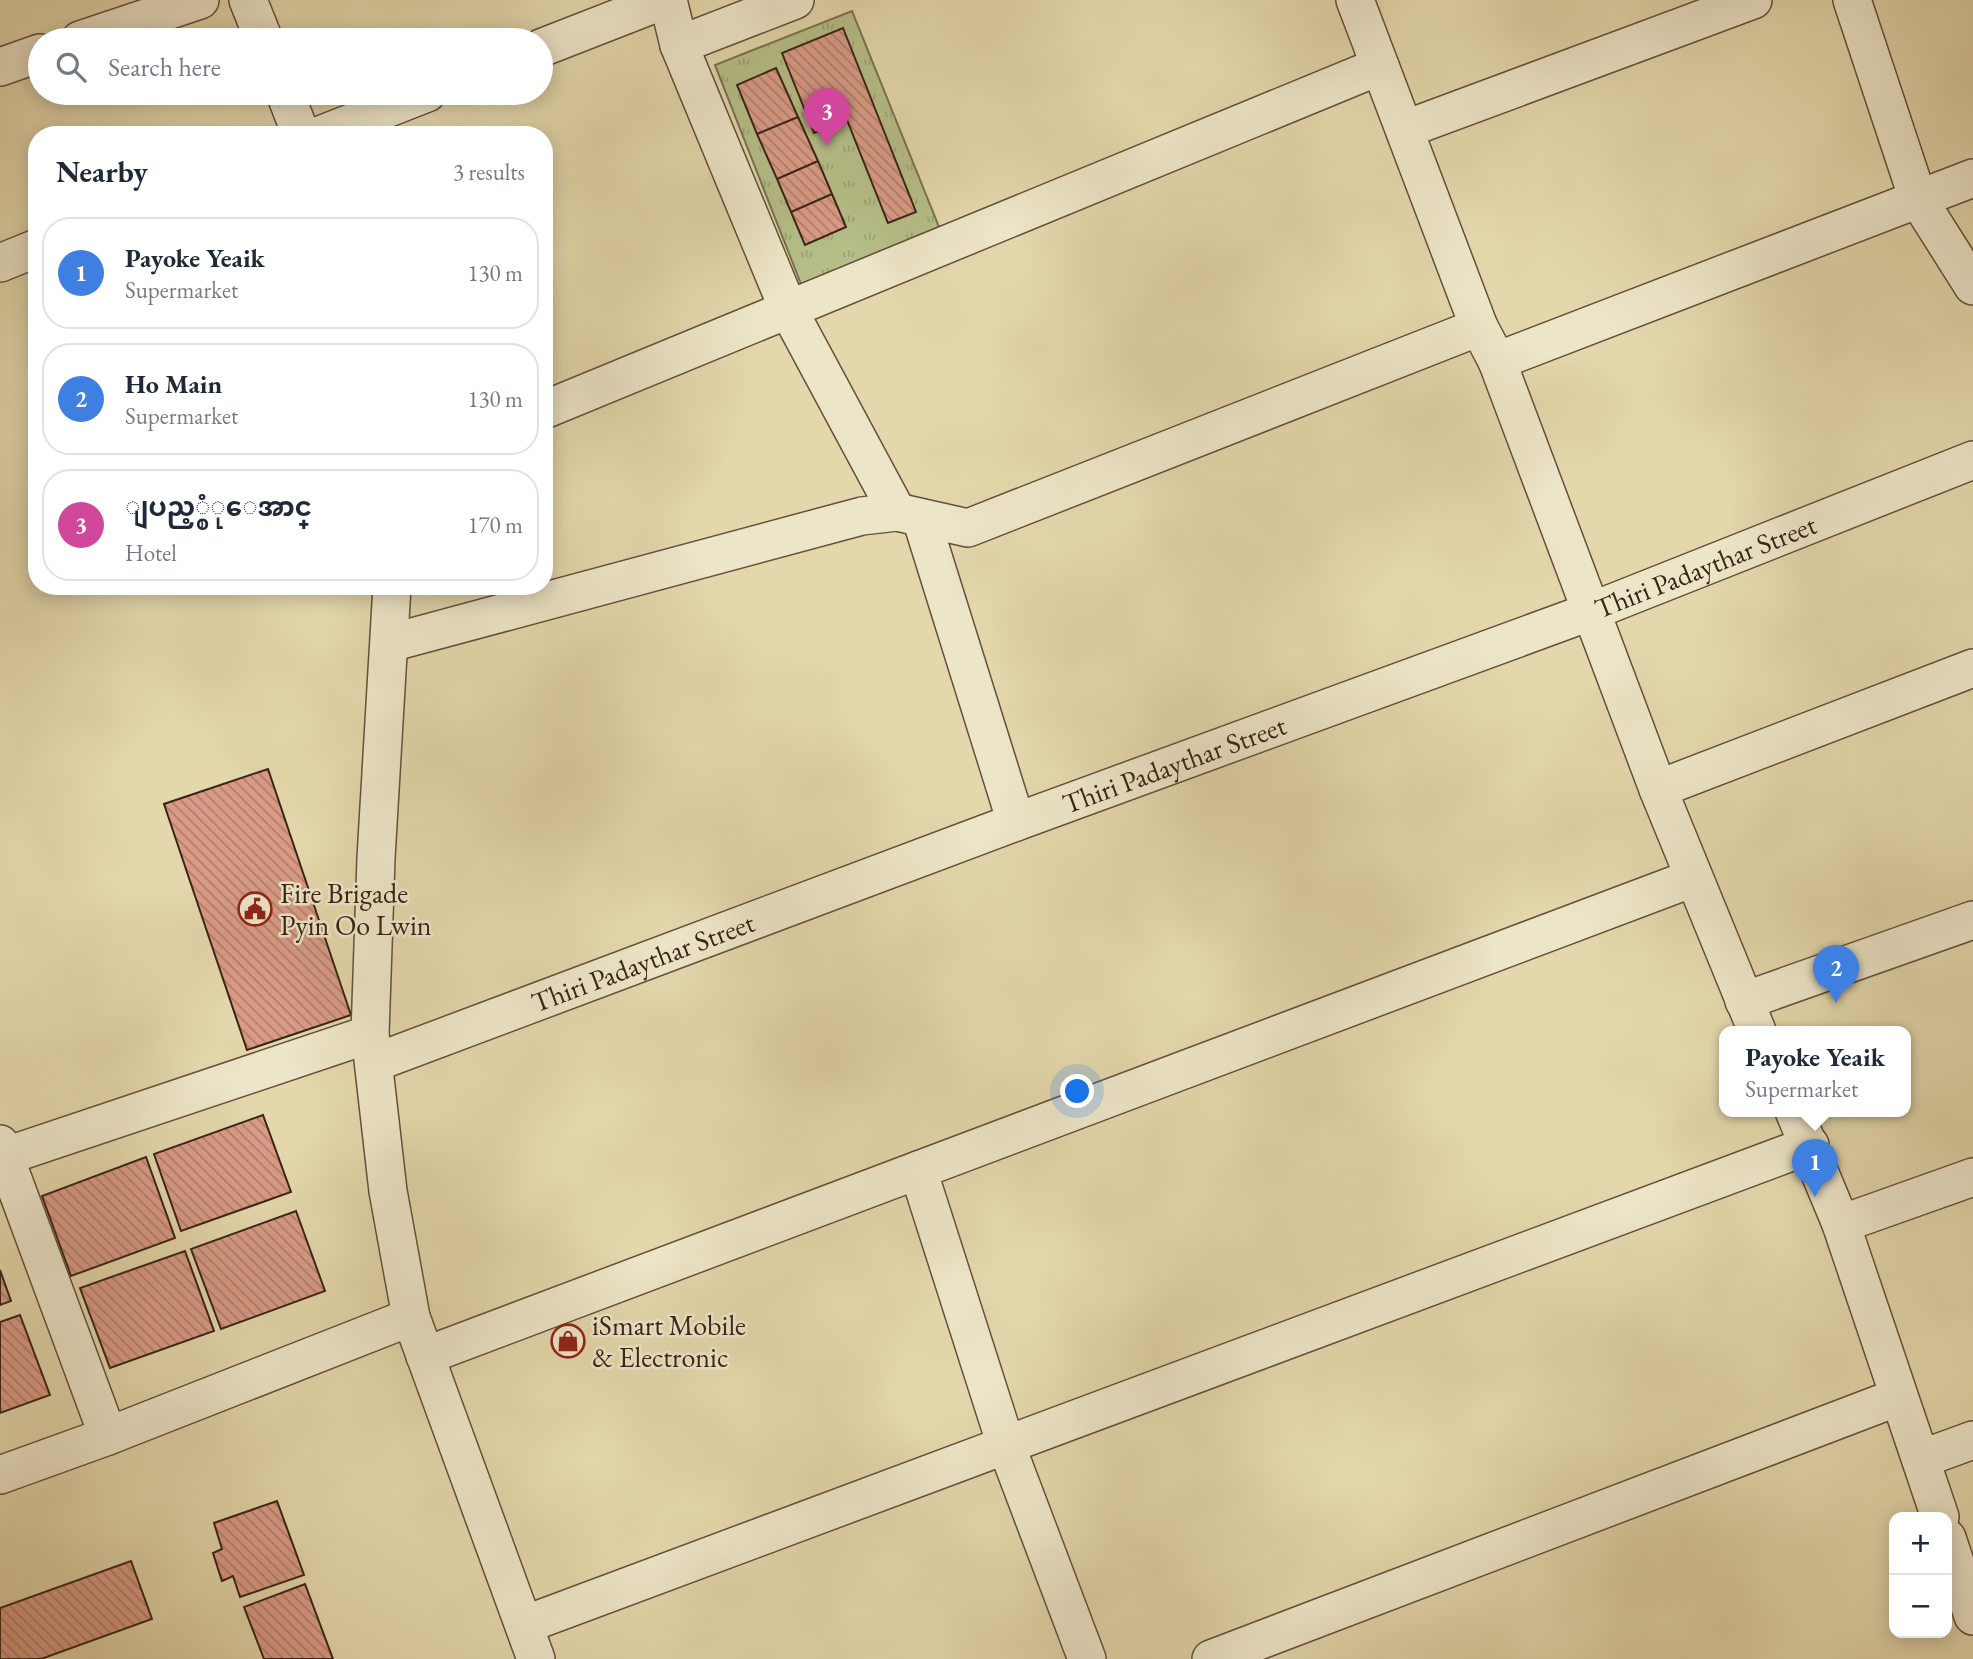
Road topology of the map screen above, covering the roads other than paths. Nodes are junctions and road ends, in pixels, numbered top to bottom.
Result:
1 (200, 0) edge
2 (248, 0) edge
3 (666, 0) edge
4 (795, 0) edge
5 (1355, 0) edge
6 (1753, 0) edge
7 (1852, 0) edge
8 (116, 28) edge
9 (259, 28) edge
10 (553, 43) edge
11 (679, 46) junction
12 (28, 57) edge
13 (1380, 66) junction
14 (0, 67) edge
15 (290, 105) edge
16 (396, 105) edge
17 (298, 126) edge
18 (343, 126) edge
19 (1406, 129) junction
20 (1973, 178) edge
21 (1918, 199) junction
22 (28, 252) edge
23 (0, 263) edge
24 (1973, 286) edge
25 (789, 311) junction
26 (1479, 327) junction
27 (1497, 361) junction
28 (553, 406) edge
29 (1973, 460) edge
30 (909, 515) junction
31 (392, 595) edge
32 (1592, 611) junction
33 (390, 643) junction
34 (1973, 668) edge
35 (1658, 789) junction
36 (1016, 822) junction
37 (1693, 878) junction
38 (1973, 920) edge
39 (1751, 1016) edge
40 (372, 1049) junction
41 (1797, 1117) edge
42 (1810, 1145) junction
43 (1, 1153) edge
44 (918, 1170) junction
45 (1973, 1177) edge
46 (1841, 1224) junction
47 (411, 1317) junction
48 (425, 1356) junction
49 (1898, 1397) junction
50 (108, 1436) junction
51 (1973, 1440) edge
52 (1006, 1445) junction
53 (1920, 1459) junction
54 (0, 1475) edge
55 (1938, 1512) edge
56 (1952, 1553) edge
57 (1973, 1616) edge
58 (524, 1625) junction
59 (536, 1659) edge
60 (1087, 1659) edge
61 (1211, 1659) edge

1 - 8 street
2 - 9 street
3 - 10 street
3 - 11 street
4 - 11 street
5 - 13 street
6 - 19 street
7 - 21 street
11 - 25 street
12 - 14 street
13 - 19 street
13 - 25 street
15 - 17 street
16 - 18 street
19 - 26 street
20 - 21 street
21 - 24 street
21 - 27 street
22 - 23 street
25 - 28 street
25 - 30 street
26 - 27 street
26 - 30 street
27 - 32 street
29 - 32 street, Thiri Padaythar Street
30 - 33 street
30 - 36 street
31 - 33 street
32 - 35 street
32 - 36 street, Thiri Padaythar Street
33 - 40 street
34 - 35 street
35 - 37 street
36 - 40 street, Thiri Padaythar Street
37 - 39 street
37 - 44 street
38 - 39 street
40 - 43 street, Thiri Padaythar Street
40 - 47 street
41 - 42 street
42 - 46 street
42 - 52 street
43 - 50 street
44 - 48 street
44 - 52 street
45 - 46 street
46 - 49 street
47 - 48 street
47 - 50 street
48 - 58 street
49 - 53 street
49 - 61 street
50 - 54 street
51 - 53 street
52 - 58 street
52 - 60 street
53 - 55 street
56 - 57 street
58 - 59 street

